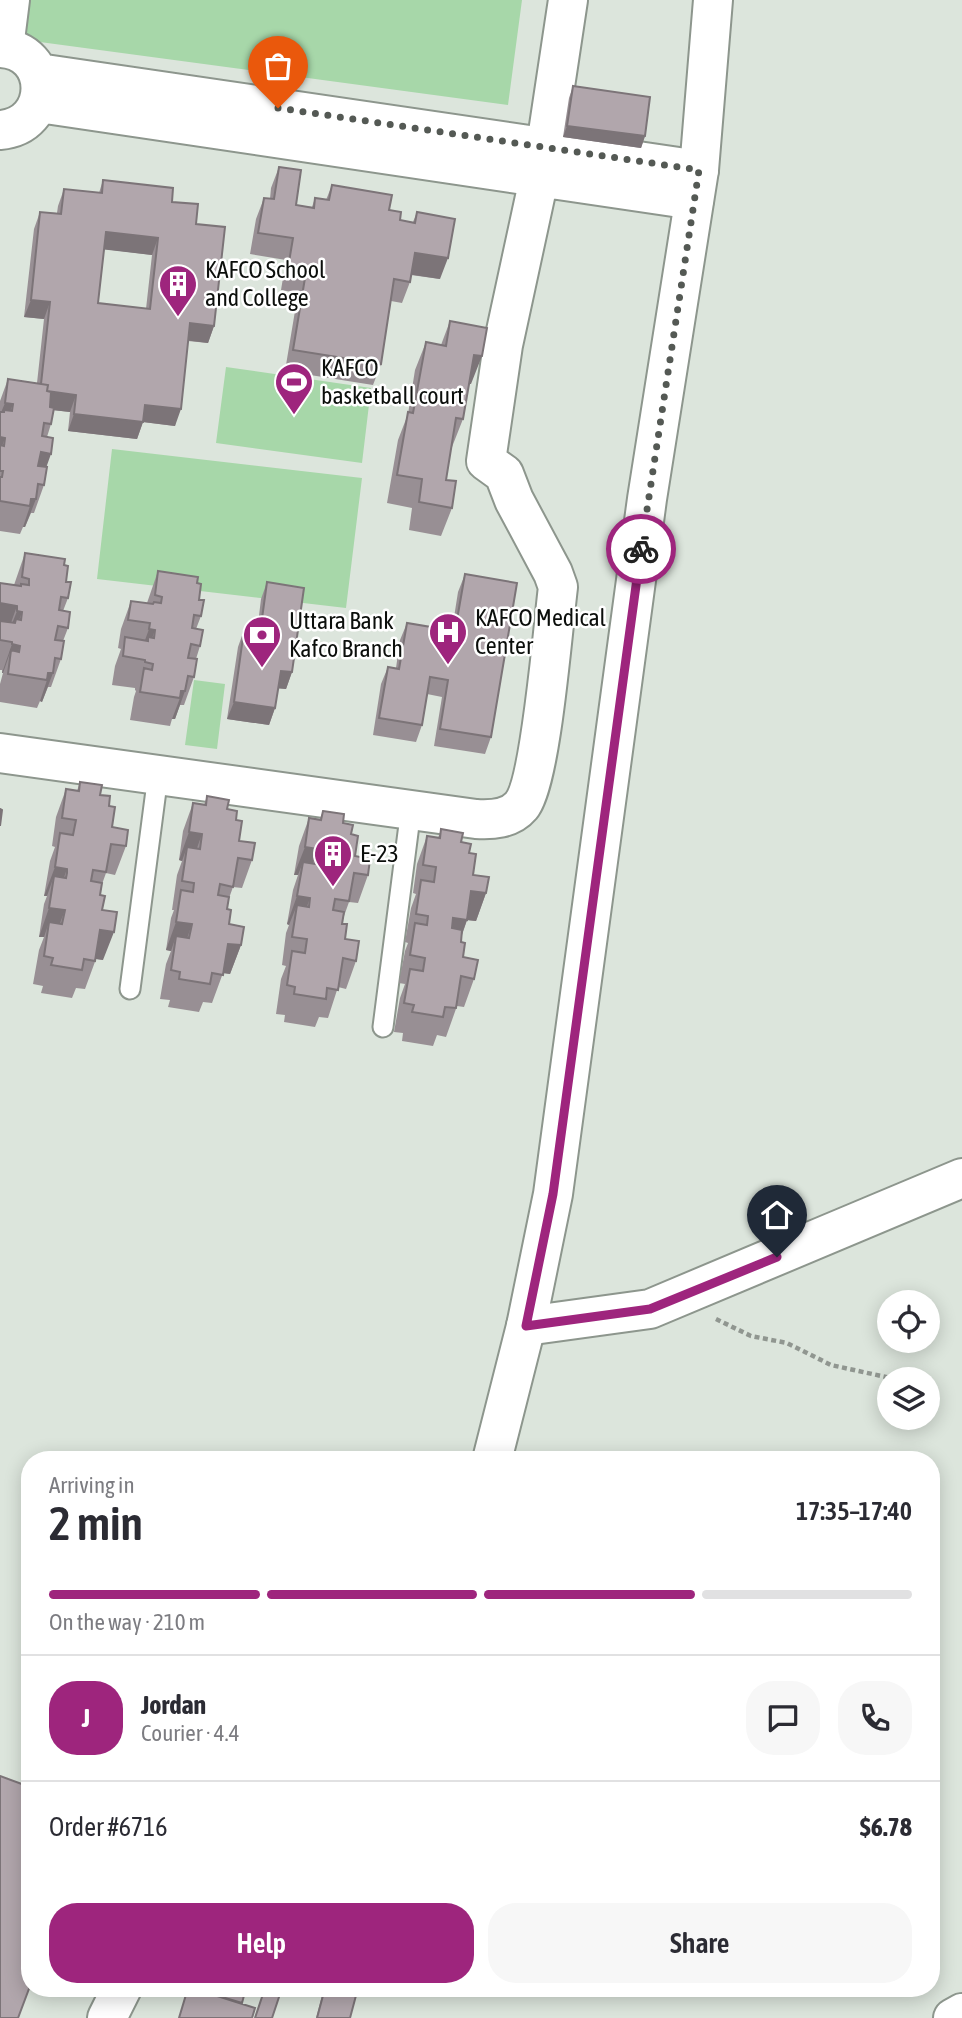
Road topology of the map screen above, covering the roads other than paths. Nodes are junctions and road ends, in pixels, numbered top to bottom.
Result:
1 (10, 0) edge
2 (568, 0) edge
3 (713, 0) edge
4 (2, 48) edge
5 (38, 88) junction
6 (0, 130) edge
7 (543, 162) junction
8 (696, 185) junction
9 (0, 753) edge
10 (158, 775) junction
11 (411, 809) junction
12 (130, 989) dead end
13 (383, 1027) dead end
14 (962, 1178) edge
15 (526, 1326) junction
16 (494, 1451) edge
17 (511, 1451) edge
18 (96, 1997) edge
19 (118, 1997) edge
20 (962, 2013) edge
21 (87, 2018) edge
22 (107, 2018) edge
23 (953, 2018) edge

1 - 4 street
2 - 7 street
3 - 8 street
4 - 5 street
5 - 6 street
5 - 7 street
7 - 8 street
7 - 11 street
8 - 15 street
9 - 10 street
10 - 11 street
10 - 12 lane
11 - 13 lane
14 - 15 street
15 - 16 street
15 - 17 street
18 - 21 street
19 - 22 street
20 - 23 street

